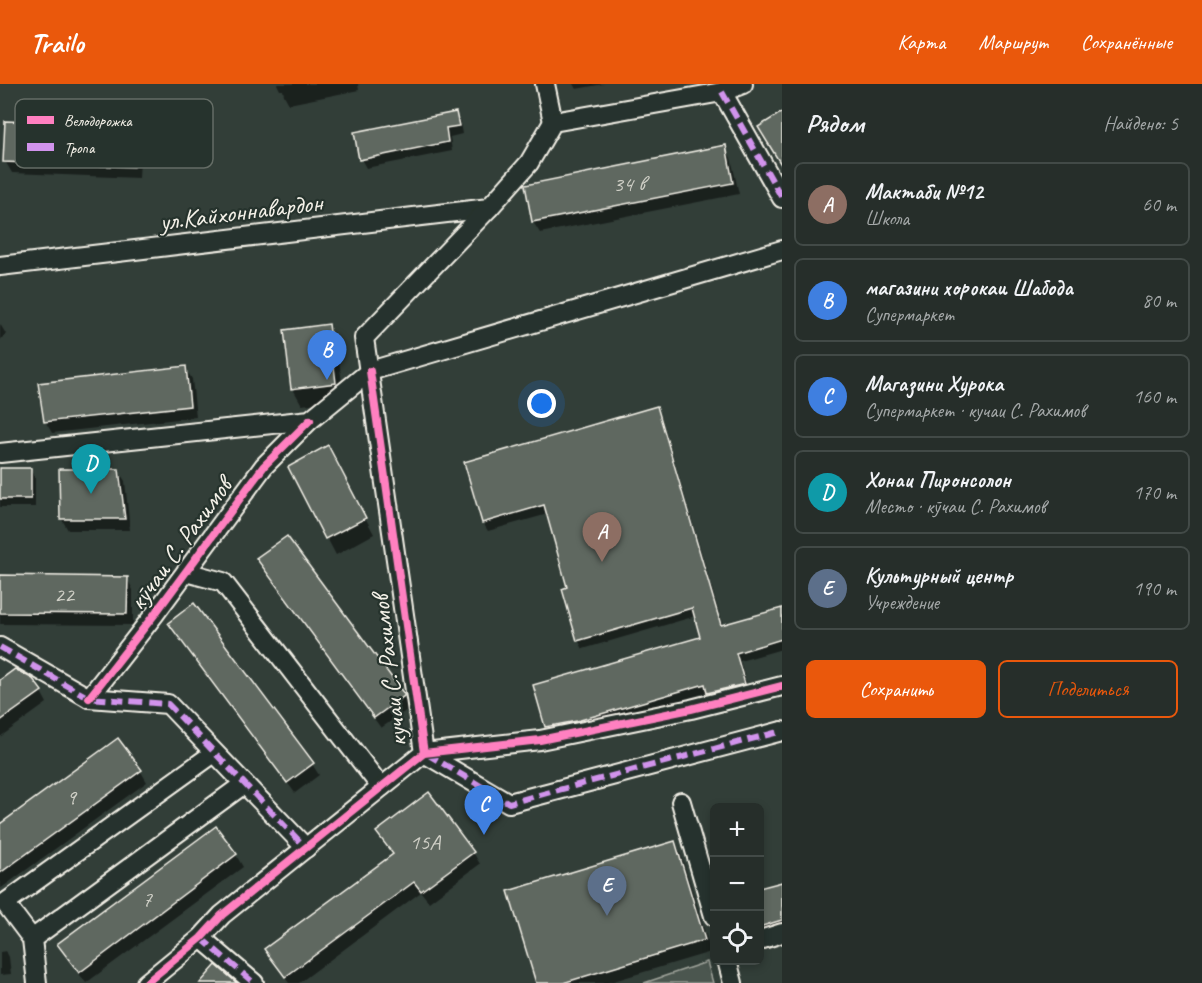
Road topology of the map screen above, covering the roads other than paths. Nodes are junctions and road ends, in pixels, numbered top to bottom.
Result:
1 (545, 84) edge
2 (743, 84) edge
3 (722, 92) junction
4 (553, 122) junction
5 (782, 198) edge
6 (489, 208) junction
7 (782, 250) edge
8 (0, 266) edge
9 (369, 371) junction
10 (310, 420) junction
11 (0, 453) edge
12 (186, 572) junction
13 (0, 647) edge
14 (782, 686) edge
15 (89, 698) junction
16 (782, 731) edge
17 (214, 753) junction
18 (424, 753) junction
19 (244, 784) junction
20 (381, 788) junction
21 (681, 802) dead end
22 (306, 848) junction
23 (713, 911) edge
24 (782, 933) edge
25 (201, 938) junction
26 (764, 938) edge
27 (32, 939) junction
28 (728, 965) edge
29 (37, 983) edge
30 (146, 983) edge
31 (254, 983) edge
32 (733, 983) edge

1 - 4 street
2 - 3 street
3 - 4 street
3 - 5 street
4 - 6 street
6 - 8 street, ул.Кайхоннавардон
6 - 9 street, кучаи С. Рахимов
7 - 9 street
9 - 10 street, кӯчаи С. Рахимов
9 - 18 street, кучаи С. Рахимов
10 - 11 street
10 - 12 street, кӯчаи С. Рахимов
12 - 15 street, кӯчаи С. Рахимов
12 - 20 street
13 - 15 street
14 - 18 street
15 - 17 street
16 - 18 street
17 - 19 street
17 - 27 street
18 - 20 street, кучаи С. Рахимов
19 - 22 street
19 - 27 street
20 - 22 street, кучаи С. Рахимов
21 - 23 street
22 - 25 street, кучаи С. Рахимов
24 - 26 street
25 - 30 street, кучаи С. Рахимов
25 - 31 street
27 - 29 street
28 - 32 street

